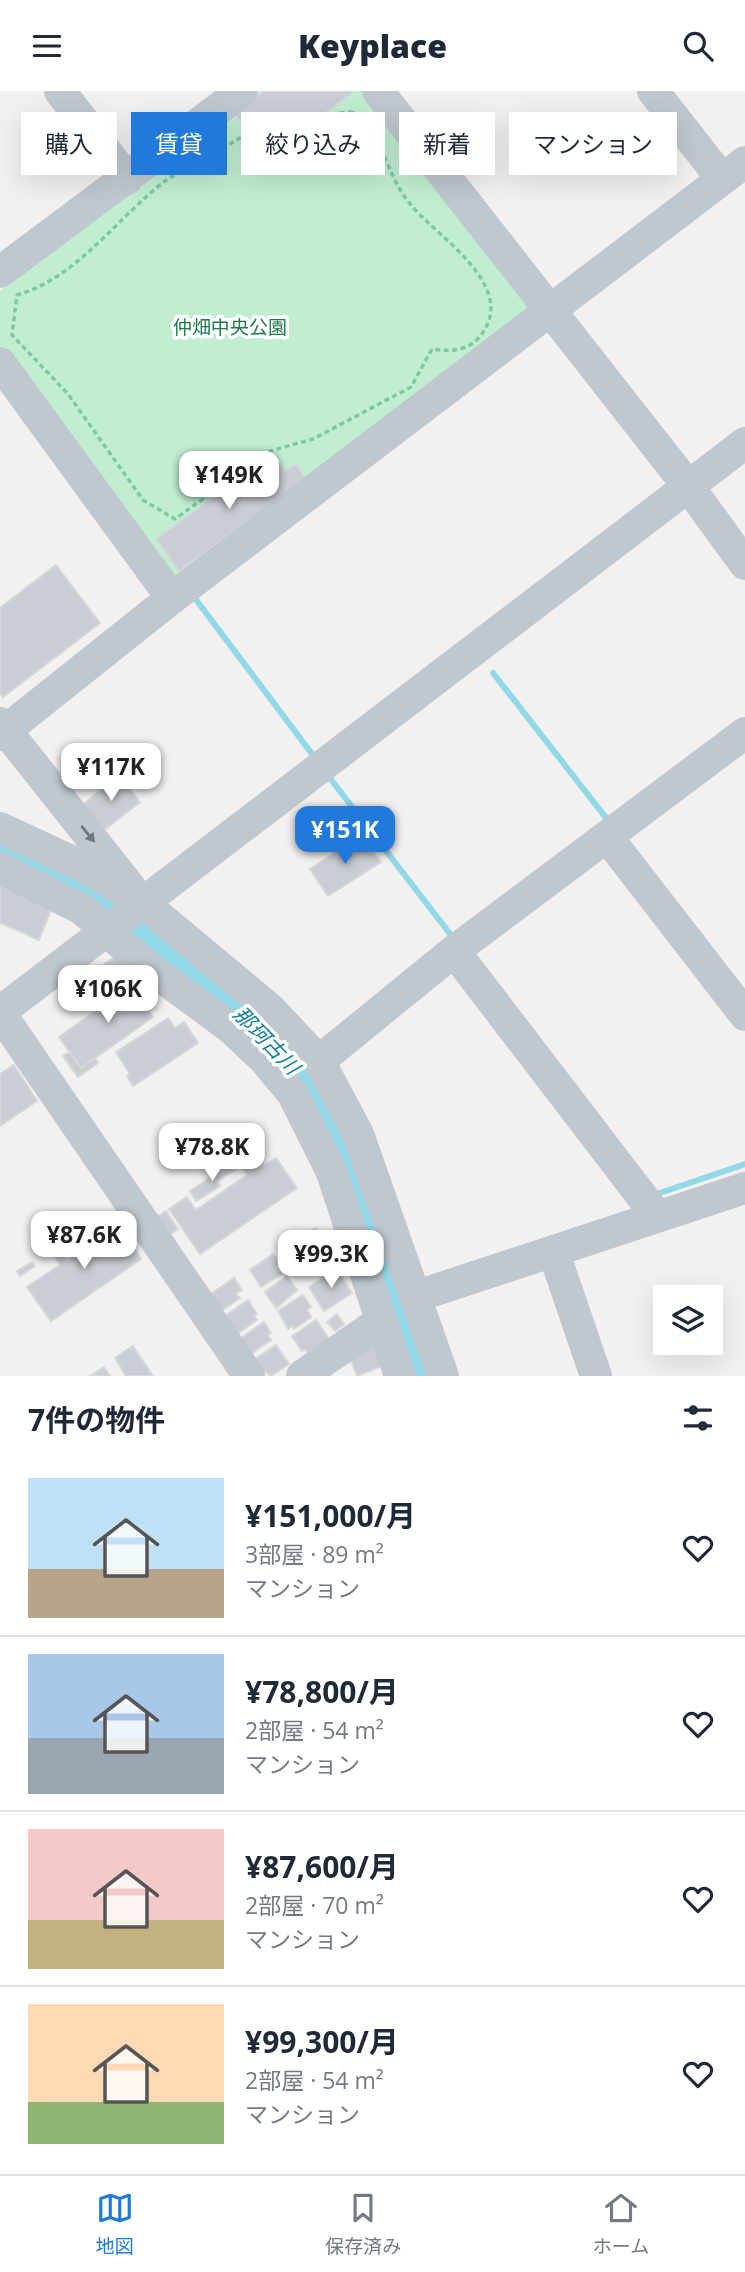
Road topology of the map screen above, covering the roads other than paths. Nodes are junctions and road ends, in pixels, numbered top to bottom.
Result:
1 (61, 91) edge
2 (242, 91) edge
3 (378, 91) edge
4 (653, 91) edge
5 (733, 171) edge
6 (127, 179) junction
7 (0, 272) edge
8 (552, 311) junction
9 (0, 363) edge
10 (745, 443) edge
11 (688, 486) junction
12 (745, 563) edge
13 (172, 598) junction
14 (745, 733) edge
15 (1, 736) edge
16 (0, 828) edge
17 (608, 838) junction
18 (0, 868) edge
19 (86, 868) junction
20 (143, 903) junction
21 (103, 930) junction
22 (454, 951) junction
23 (0, 1012) edge
24 (745, 1015) edge
25 (319, 1061) junction
26 (745, 1188) edge
27 (657, 1216) junction
28 (554, 1253) junction
29 (417, 1296) junction
30 (382, 1321) junction
31 (249, 1376) edge
32 (302, 1376) edge
33 (400, 1376) edge
34 (443, 1376) edge
35 (596, 1376) edge

1 - 6 street
2 - 6 street
3 - 8 street
4 - 5 street
5 - 8 street
6 - 7 street
8 - 11 street
8 - 13 street
9 - 13 street
10 - 11 street
11 - 12 street
11 - 20 street
13 - 15 street
14 - 17 street
15 - 19 street
15 -> 20 street
16 - 19 street
17 - 22 street
17 - 24 street
18 - 21 street
19 - 20 street
20 - 21 street
20 - 25 street
21 - 23 street
21 - 30 street
22 - 25 street
22 - 27 street
23 - 31 street
25 - 29 street
26 - 27 street
27 - 28 street
28 - 29 street
28 - 35 street
29 - 34 street
30 - 32 street
30 - 33 street

